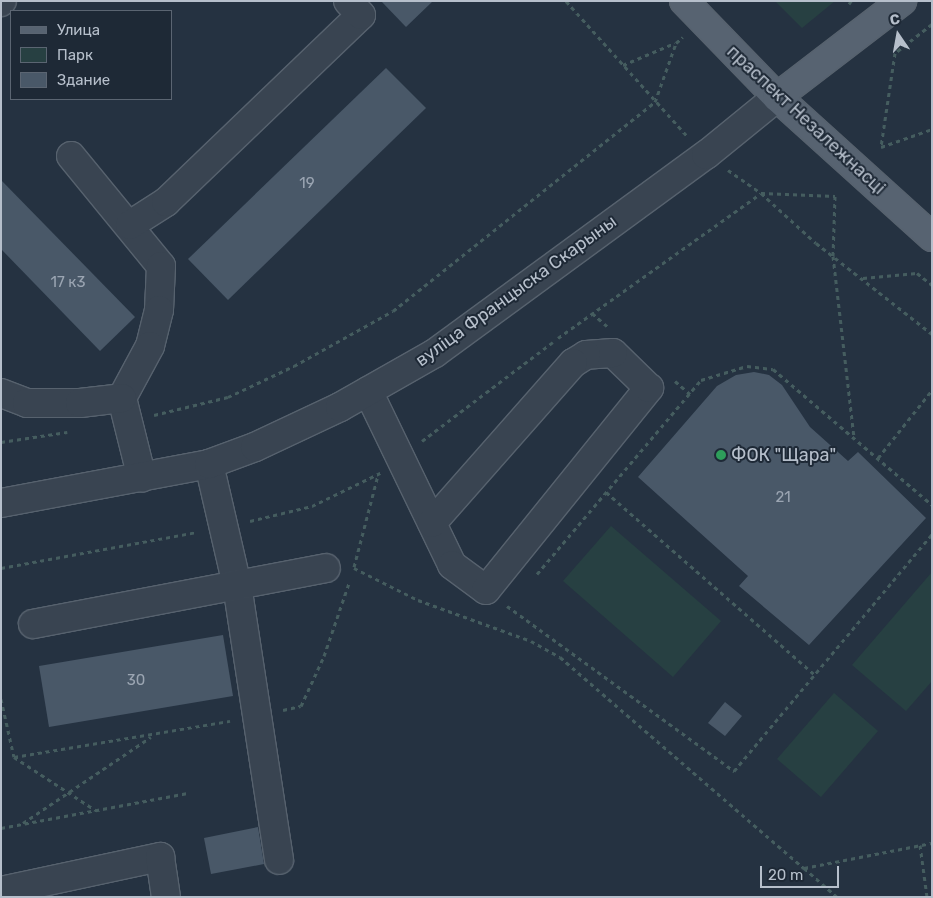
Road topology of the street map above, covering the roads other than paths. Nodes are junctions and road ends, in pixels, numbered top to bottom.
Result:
1 (348, 1) edge
2 (902, 1) edge
3 (693, 11) edge
4 (776, 97) junction
5 (71, 156) dead end
6 (130, 225) junction
7 (932, 237) edge
8 (368, 391) junction
9 (1, 393) edge
10 (124, 410) junction
11 (208, 464) junction
12 (142, 478) junction
13 (1, 503) edge
14 (432, 523) junction
15 (326, 568) dead end
16 (237, 585) junction
17 (33, 624) dead end
18 (279, 860) dead end
19 (1, 891) edge
20 (166, 897) edge

1 - 6 street
2 - 4 main road
3 - 4 main road, праспект Незалежнасці
4 - 7 main road, праспект Незалежнасці
4 - 8 street, вуліца Францыска Скарыны
5 - 6 street
6 - 10 street
8 - 11 street, вуліца Францыска Скарыны
8 - 14 street
9 - 10 street
10 - 12 street
11 - 12 street, вуліца Францыска Скарыны
11 - 16 street
12 - 13 street, вуліца Францыска Скарыны
14 - 14 street
15 - 16 street
16 - 17 street
16 - 18 street
19 - 20 street

